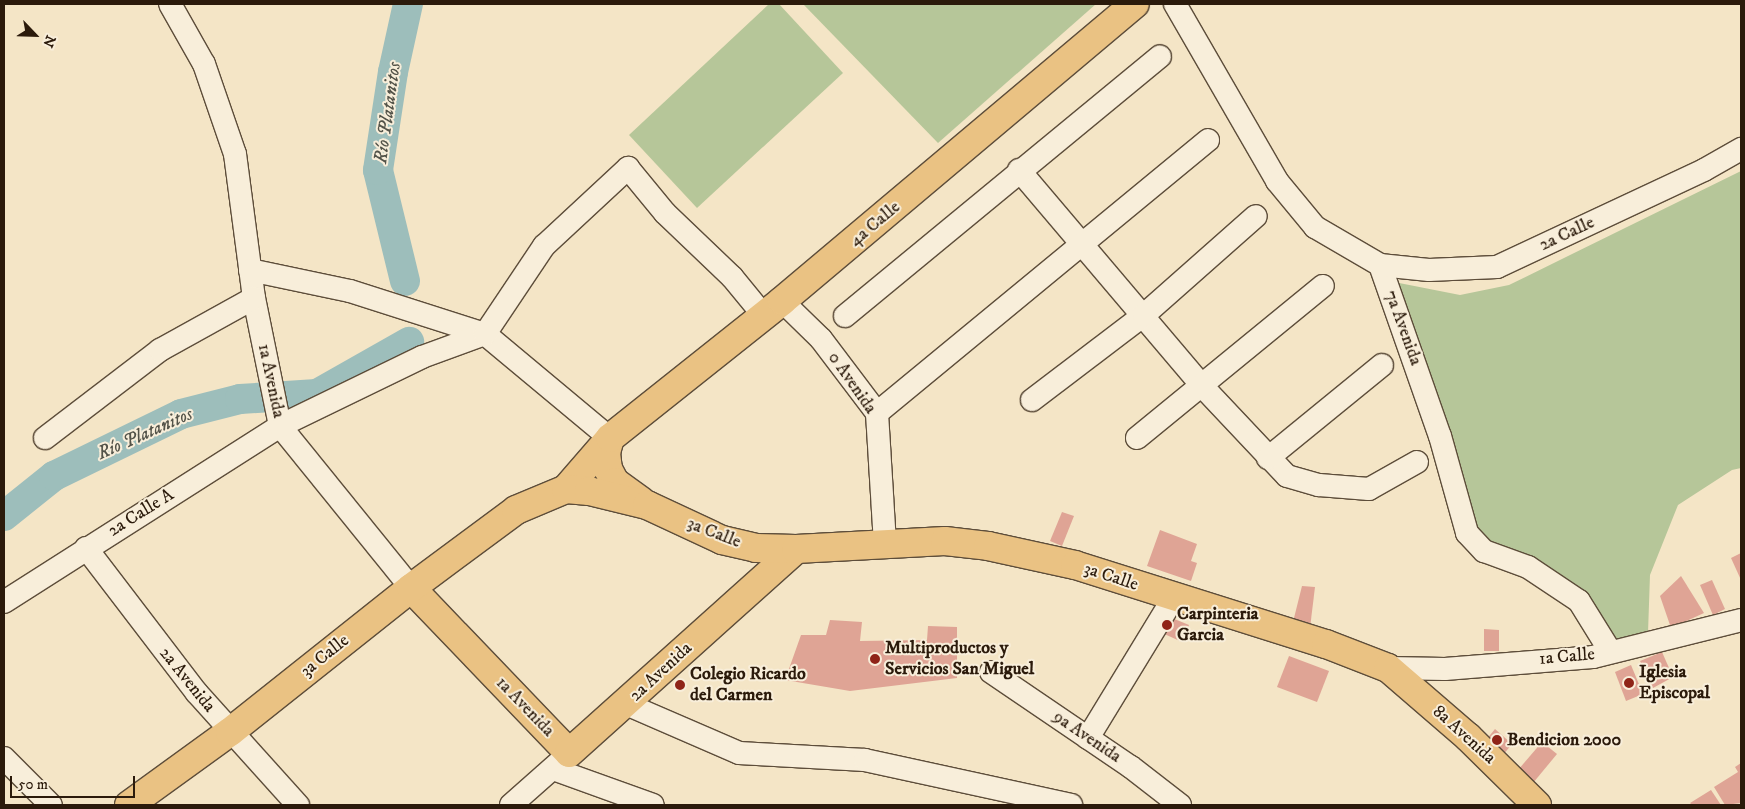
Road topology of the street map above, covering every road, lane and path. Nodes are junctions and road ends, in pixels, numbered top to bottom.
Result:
1 (170, 4) edge
2 (1134, 4) edge
3 (1175, 4) edge
4 (1160, 56) dead end
5 (1208, 140) dead end
6 (1741, 149) edge
7 (1019, 170) junction
8 (1256, 216) dead end
9 (1082, 246) junction
10 (1380, 265) junction
11 (250, 270) junction
12 (1322, 286) dead end
13 (254, 298) junction
14 (773, 309) junction
15 (1144, 314) junction
16 (845, 316) dead end
17 (486, 334) junction
18 (1382, 365) dead end
19 (1203, 387) junction
20 (1032, 400) dead end
21 (877, 413) junction
22 (279, 423) junction
23 (45, 438) dead end
24 (610, 438) junction
25 (1137, 438) dead end
26 (1268, 458) junction
27 (1417, 462) dead end
28 (566, 489) junction
29 (647, 505) junction
30 (885, 542) junction
31 (86, 548) junction
32 (796, 549) junction
33 (411, 588) junction
34 (1174, 597) junction
35 (4, 602) edge
36 (1740, 623) edge
37 (1610, 651) junction
38 (1388, 668) junction
39 (991, 672) dead end
40 (626, 704) junction
41 (230, 732) junction
42 (1088, 738) junction
43 (4, 758) edge
44 (561, 761) junction
45 (1530, 803) edge
46 (50, 805) edge
47 (129, 805) edge
48 (298, 805) edge
49 (510, 805) edge
50 (653, 805) edge
51 (1071, 805) edge
52 (1180, 805) edge

1 - 11 street, 1a Avenida
2 - 14 main road, 4a Calle
3 - 10 street
4 - 7 street
5 - 9 street
6 - 10 street, 2a Calle
7 - 9 street
7 - 16 street
8 - 15 street
9 - 15 street
9 - 21 street
10 - 37 street, 7a Avenida
11 - 13 street, 1a Avenida
11 - 17 street
12 - 19 street
13 - 22 street, 1a Avenida
13 - 23 street
14 - 17 street, 0 Avenida
14 - 21 street, 0 Avenida
14 - 24 main road, 4a Calle
15 - 19 street
15 - 20 street
17 - 22 street, 2a Calle A
17 - 24 street
18 - 26 street
19 - 25 street
19 - 26 street
21 - 30 street, 0 Avenida
22 - 31 street, 2a Calle A
22 - 33 street, 1a Avenida
24 - 28 main road, 4a Calle
24 - 29 main road
26 - 27 street
28 - 29 main road, 3a Calle
28 - 33 main road, 3a Calle
29 - 32 main road, 3a Calle
30 - 32 main road, 3a Calle
30 - 34 main road, 3a Calle
31 - 35 street, 2a Calle A
31 - 41 street, 2a Avenida
32 - 40 main road, 2a Avenida
33 - 41 main road, 3a Calle
33 - 44 main road, 1a Avenida
34 - 38 main road, 3a Calle
34 - 42 street
36 - 37 street, 1a Calle
37 - 38 street, 1a Calle
38 - 45 main road, 8a Avenida
39 - 42 street, 9a Avenida
40 - 44 main road, 2a Avenida
40 - 51 street
41 - 47 main road, 3a Calle
41 - 48 street, 2a Avenida
42 - 52 street, 9a Avenida
43 - 46 street
44 - 49 street
44 - 50 street

